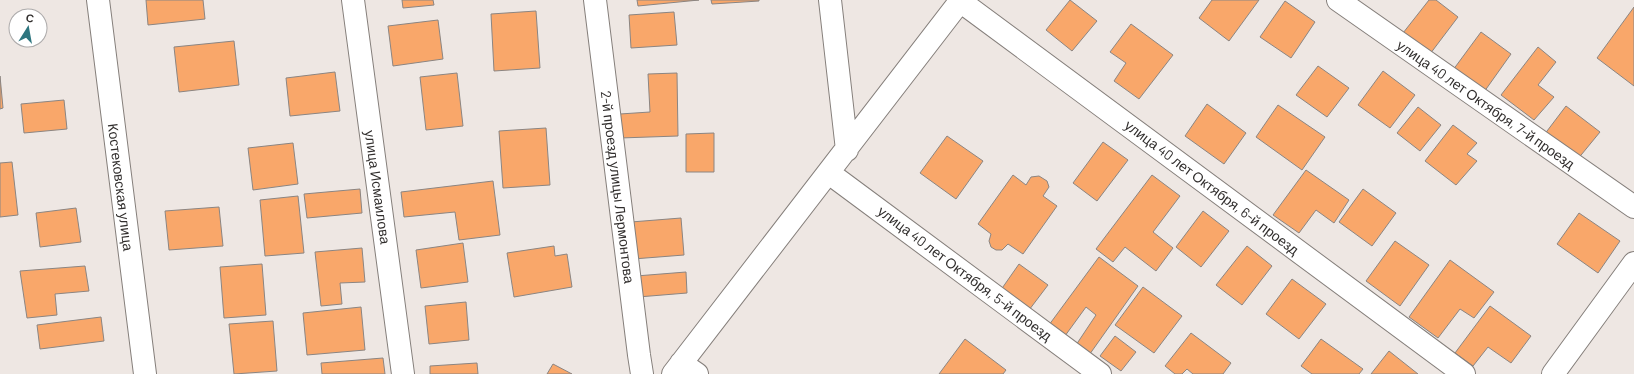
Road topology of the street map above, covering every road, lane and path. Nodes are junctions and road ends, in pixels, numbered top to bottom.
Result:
1 (98, 0) edge
2 (353, 0) edge
3 (595, 0) edge
4 (830, 0) edge
5 (960, 0) edge
6 (1338, 0) edge
7 (847, 150) junction
8 (829, 173) junction
9 (1634, 208) edge
10 (1634, 263) edge
11 (684, 370) edge
12 (145, 374) edge
13 (402, 374) edge
14 (642, 374) edge
15 (1100, 374) edge
16 (1464, 374) edge
17 (1553, 374) edge

1 - 12 street, Костековская улица
2 - 13 street, улица Исмаилова
3 - 14 street, 2-й проезд улицы Лермонтова
4 - 7 street
5 - 7 street
5 - 16 street, улица 40 лет Октября, 6-й проезд
6 - 9 street, улица 40 лет Октября, 7-й проезд
7 - 8 street
8 - 11 street
8 - 15 street, улица 40 лет Октября, 5-й проезд
10 - 17 street

